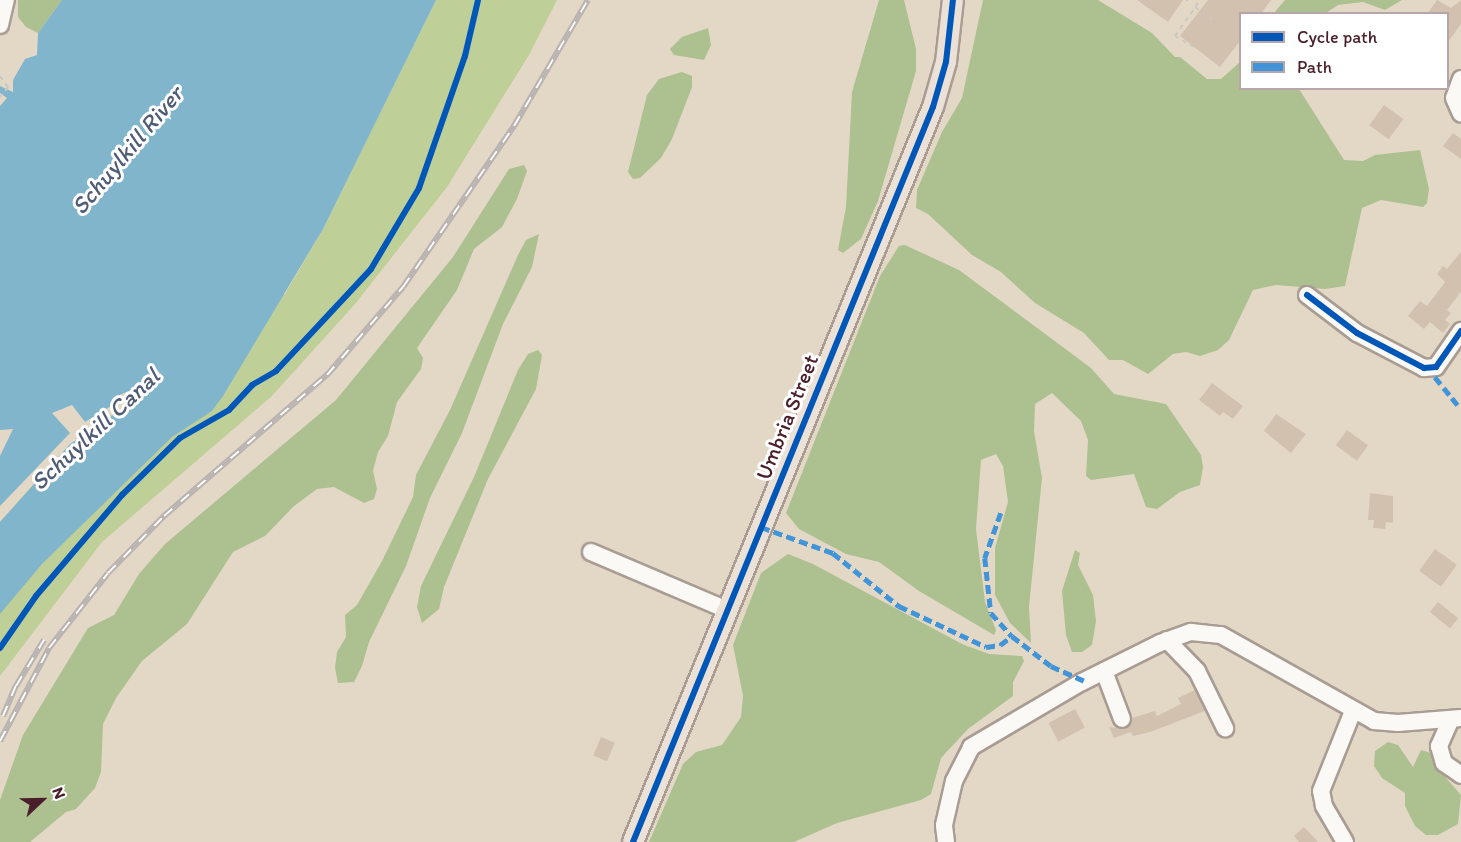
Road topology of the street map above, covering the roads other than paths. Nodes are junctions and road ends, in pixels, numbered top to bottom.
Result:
1 (6, 0) edge
2 (953, 0) edge
3 (0, 25) edge
4 (1461, 79) edge
5 (1458, 110) edge
6 (1307, 295) dead end
7 (1461, 331) edge
8 (591, 552) dead end
9 (727, 610) junction
10 (1167, 640) junction
11 (1104, 670) junction
12 (1353, 711) junction
13 (1456, 718) edge
14 (1122, 719) dead end
15 (1226, 728) dead end
16 (1461, 775) edge
17 (633, 842) edge
18 (946, 842) edge
19 (1345, 842) edge

1 - 3 street
2 - 9 main road, Umbria Street
4 - 5 street
6 - 7 street
8 - 9 street
9 - 17 main road, Umbria Street
10 - 11 street
10 - 12 street
10 - 15 street
11 - 14 street
11 - 18 street
12 - 13 street
12 - 19 street
13 - 16 street

